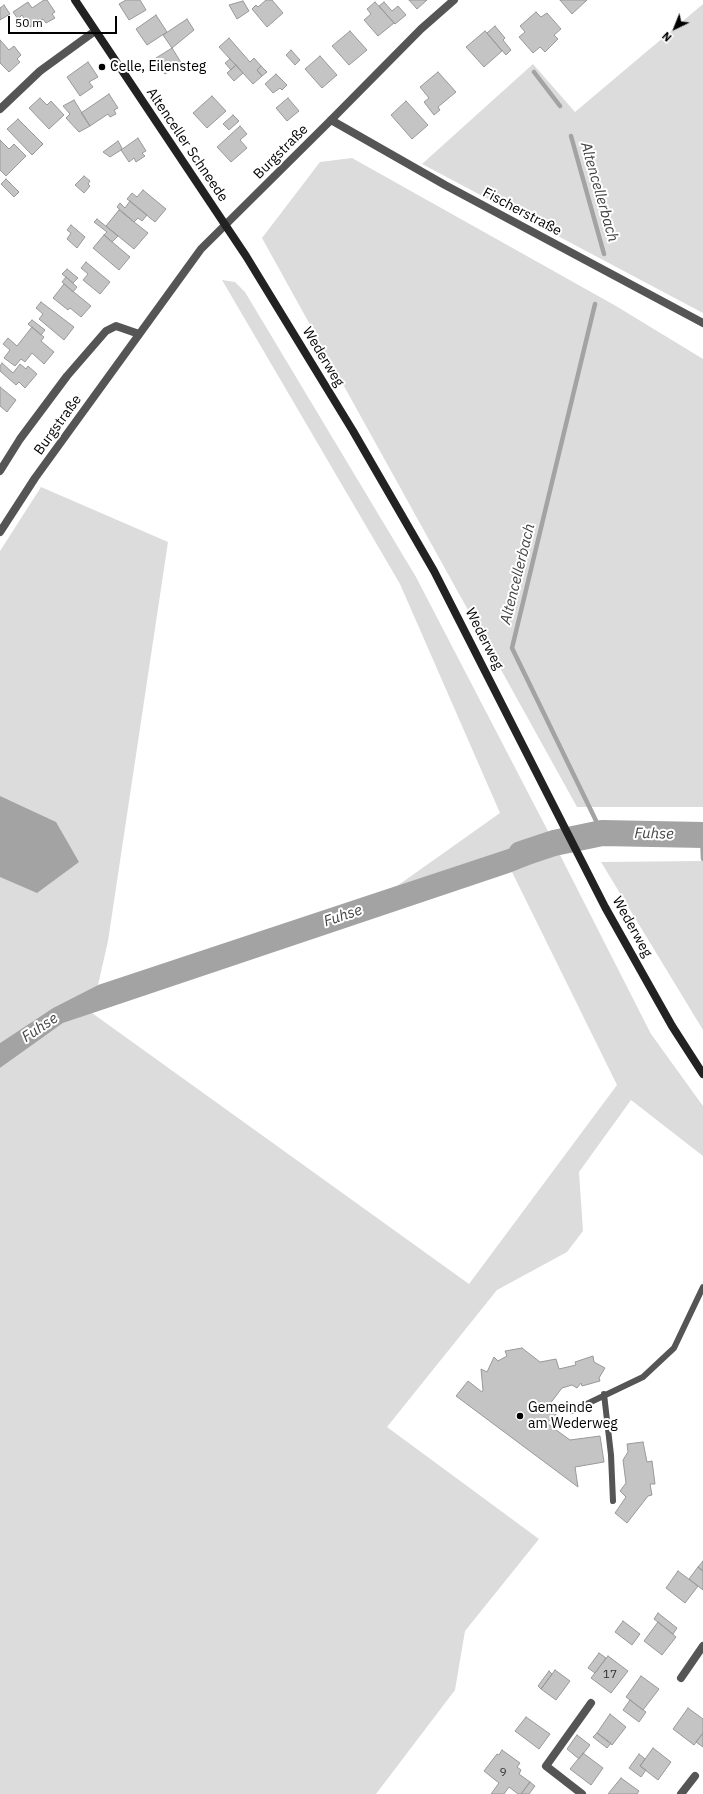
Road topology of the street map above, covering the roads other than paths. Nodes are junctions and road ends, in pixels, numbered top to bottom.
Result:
1 (75, 0) edge
2 (454, 0) edge
3 (95, 31) junction
4 (0, 109) edge
5 (331, 120) junction
6 (225, 225) junction
7 (703, 323) edge
8 (139, 334) junction
9 (0, 470) edge
10 (1, 529) edge
11 (703, 1074) edge
12 (703, 1287) edge
13 (604, 1394) junction
14 (572, 1411) dead end
15 (613, 1502) dead end
16 (703, 1646) edge
17 (681, 1678) dead end
18 (591, 1703) dead end
19 (694, 1776) dead end
20 (582, 1794) edge
21 (681, 1794) edge

1 - 3 main road, Altenceller Schneede
2 - 5 street, Burgstraße
3 - 4 street
3 - 6 main road, Altenceller Schneede
5 - 6 street, Burgstraße
5 - 7 street, Fischerstraße
6 - 8 street, Burgstraße
6 - 11 main road, Wederweg
8 - 9 street, Burgstraße
8 - 10 street, Burgstraße
12 - 13 lane
13 - 14 lane
13 - 15 lane
16 - 17 street
18 - 20 street
19 - 21 street

